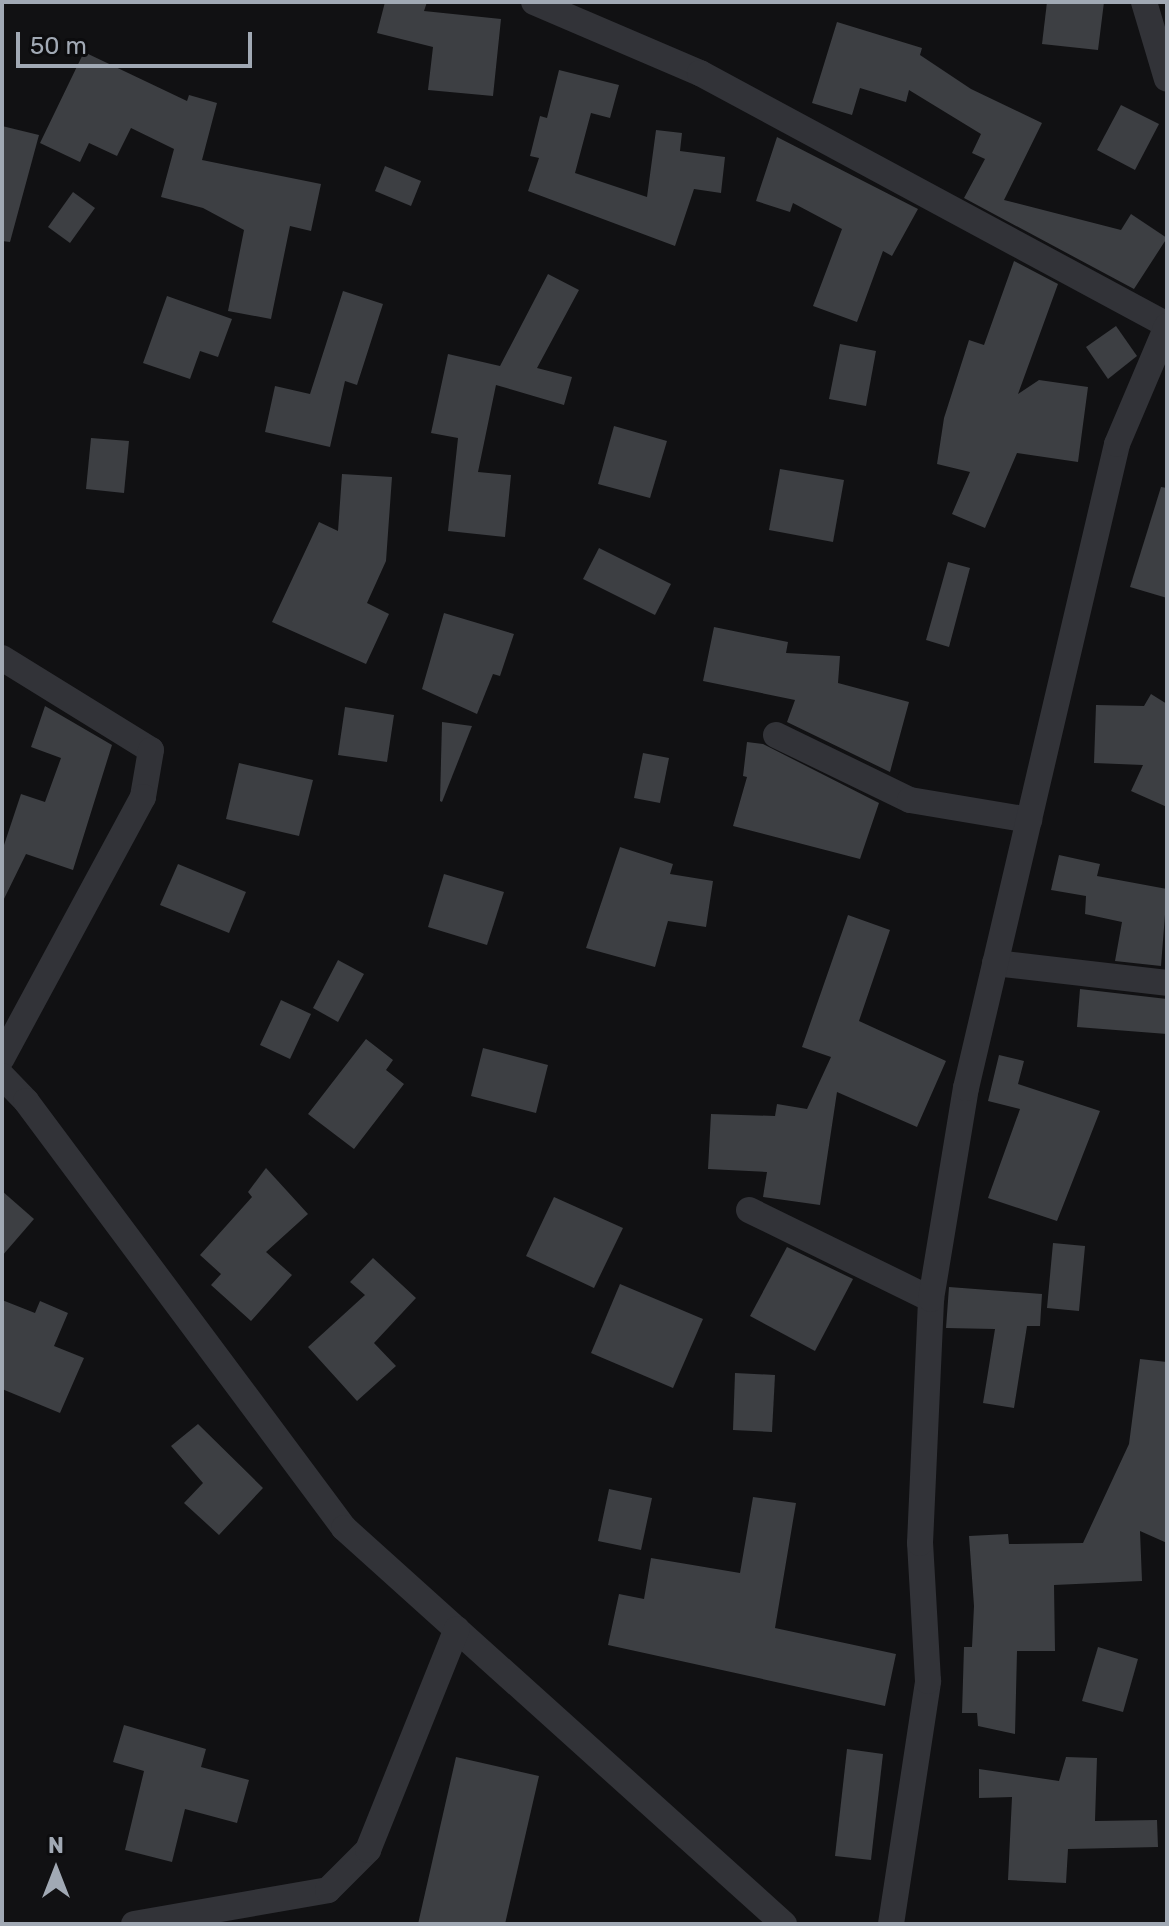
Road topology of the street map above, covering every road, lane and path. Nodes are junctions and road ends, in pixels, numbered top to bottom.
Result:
1 (534, 2) edge
2 (1144, 2) edge
3 (1167, 79) edge
4 (1167, 326) edge
5 (2, 658) edge
6 (776, 735) dead end
7 (1029, 820) junction
8 (995, 963) junction
9 (1167, 983) edge
10 (2, 1058) edge
11 (2, 1076) edge
12 (749, 1210) dead end
13 (931, 1299) junction
14 (457, 1629) junction
15 (134, 1924) edge
16 (784, 1924) edge
17 (891, 1924) edge

1 - 4 street
2 - 3 street
4 - 7 street
5 - 10 street
6 - 7 street
7 - 8 street
8 - 9 street
8 - 13 street
11 - 14 street
12 - 13 street
13 - 17 street
14 - 15 street
14 - 16 street

